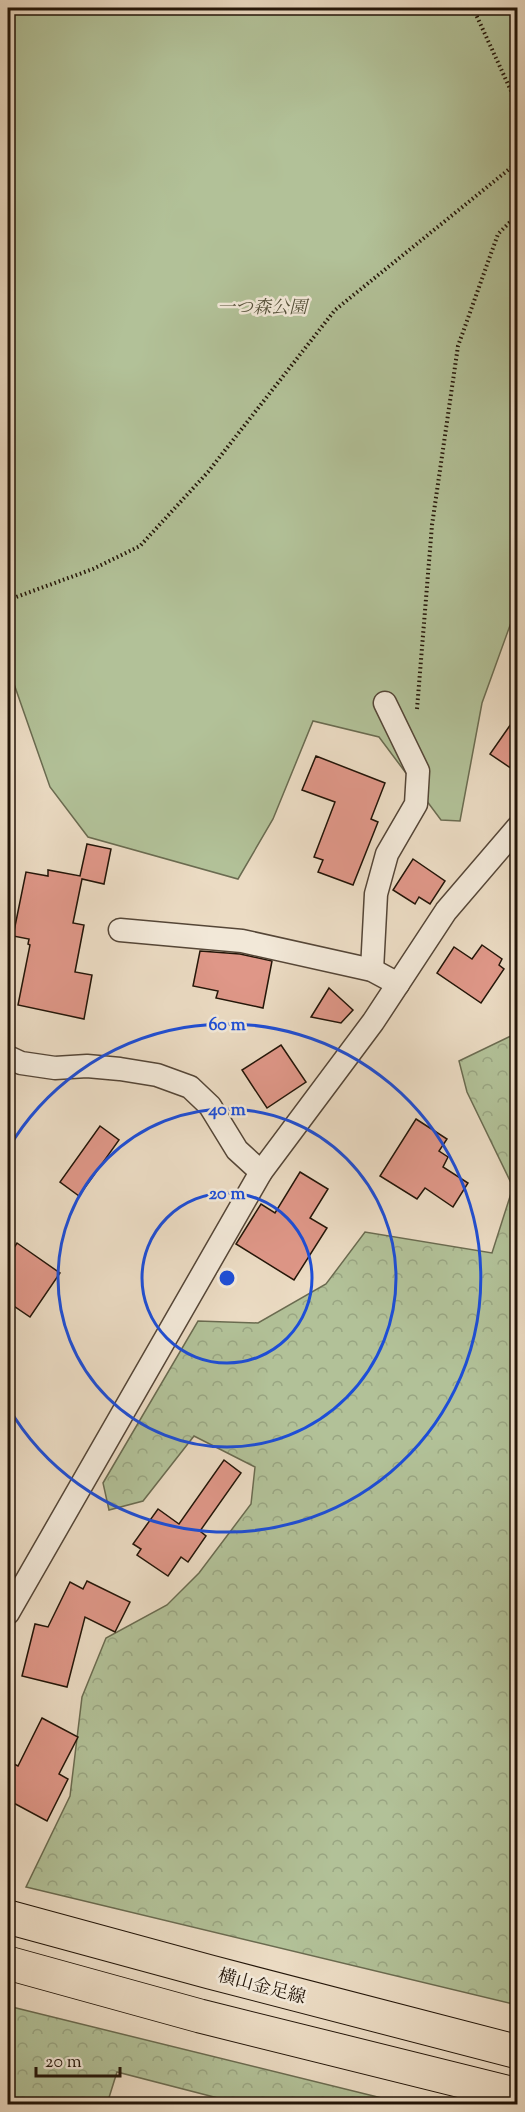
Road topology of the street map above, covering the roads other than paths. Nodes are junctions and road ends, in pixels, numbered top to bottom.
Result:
1 (385, 703) dead end
2 (518, 828) edge
3 (120, 930) dead end
4 (372, 970) junction
5 (398, 984) junction
6 (8, 1057) edge
7 (261, 1172) junction
8 (8, 1613) edge
9 (8, 1917) edge
10 (8, 1963) edge
11 (518, 2052) edge
12 (518, 2095) edge

1 - 4 street
2 - 5 street
3 - 4 street
4 - 5 street
5 - 7 street
6 - 7 street
7 - 8 street
9 - 11 main road, 横山金足線
10 - 12 main road

